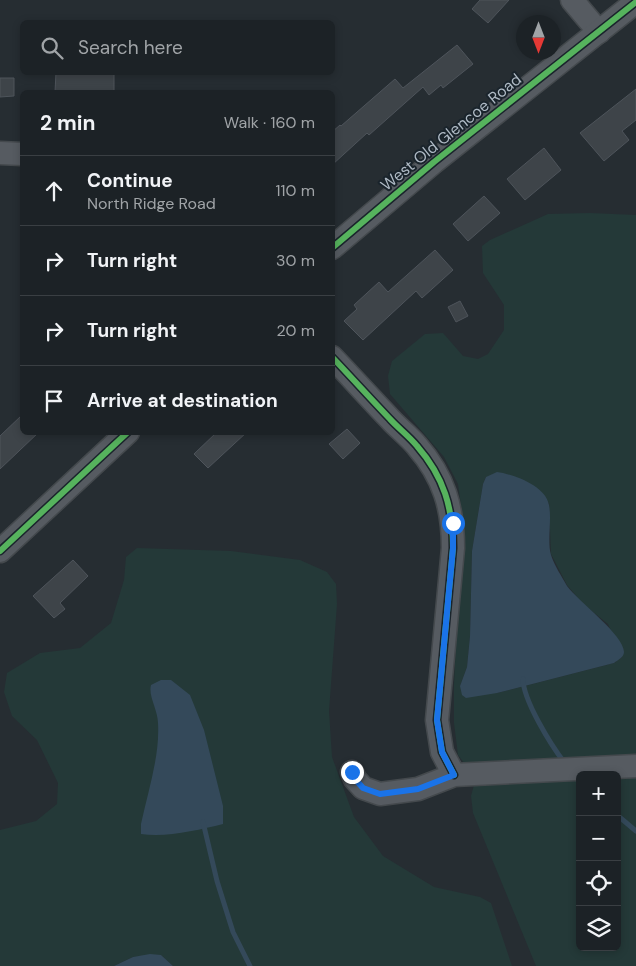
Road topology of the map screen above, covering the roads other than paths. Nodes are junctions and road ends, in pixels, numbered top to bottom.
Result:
1 (572, 0) edge
2 (636, 2) edge
3 (599, 32) junction
4 (0, 153) edge
5 (20, 154) edge
6 (335, 245) edge
7 (335, 360) edge
8 (125, 435) edge
9 (0, 551) edge
10 (636, 766) edge
11 (352, 772) dead end
12 (454, 775) junction

1 - 3 street
2 - 3 street, West Old Glencoe Road
3 - 6 street, West Old Glencoe Road
4 - 5 street
7 - 12 street
8 - 9 street
10 - 12 street
11 - 12 street

